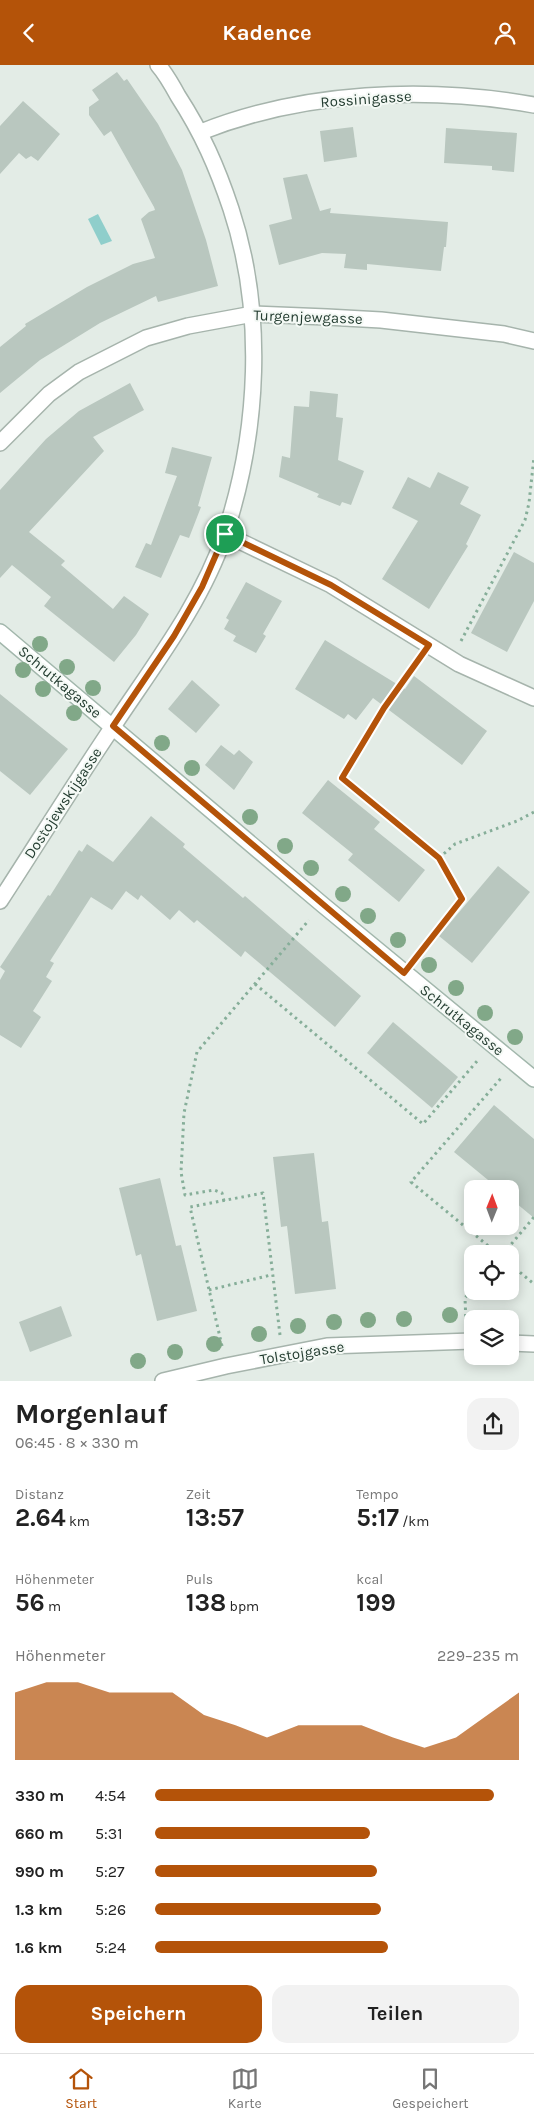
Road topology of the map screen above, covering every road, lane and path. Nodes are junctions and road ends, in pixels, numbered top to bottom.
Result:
1 (158, 65) edge
2 (534, 105) edge
3 (201, 132) junction
4 (253, 314) junction
5 (534, 341) edge
6 (0, 443) edge
7 (534, 457) edge
8 (225, 534) junction
9 (0, 632) edge
10 (429, 645) junction
11 (452, 659) junction
12 (534, 698) edge
13 (113, 726) junction
14 (534, 812) edge
15 (439, 858) junction
16 (0, 901) edge
17 (323, 905) junction
18 (404, 973) junction
19 (255, 984) junction
20 (491, 1044) junction
21 (514, 1063) junction
22 (534, 1079) edge
23 (224, 1201) junction
24 (534, 1217) edge
25 (487, 1245) edge
26 (511, 1245) edge
27 (519, 1272) edge
28 (271, 1275) junction
29 (534, 1284) edge
30 (209, 1290) junction
31 (464, 1341) edge
32 (519, 1343) edge
33 (534, 1344) edge
34 (284, 1355) junction
35 (226, 1366) junction
36 (164, 1381) edge

1 - 3 street, Dostojewskijgasse
2 - 3 street, Rossinigasse
3 - 4 street, Dostojewskijgasse
4 - 5 street, Turgenjewgasse
4 - 6 street, Turgenjewgasse
4 - 8 street, Dostojewskijgasse
7 - 11 path
8 - 10 street
8 - 13 street, Dostojewskijgasse
9 - 13 street, Schrutkagasse
10 - 11 street
10 - 15 path
11 - 12 street
13 - 16 street, Dostojewskijgasse
13 - 17 street, Schrutkagasse
14 - 15 path
15 - 18 path
17 - 18 street, Schrutkagasse
17 - 19 path
18 - 20 street, Schrutkagasse
19 - 20 path
19 - 23 path
20 - 21 street, Schrutkagasse
21 - 22 street, Schrutkagasse
21 - 25 path
23 - 28 path
23 - 30 path
24 - 26 path
27 - 29 path
28 - 30 path
28 - 34 path
30 - 35 path
31 - 34 street, Tolstojgasse
32 - 33 street
34 - 35 street, Tolstojgasse
35 - 36 street, Tolstojgasse

